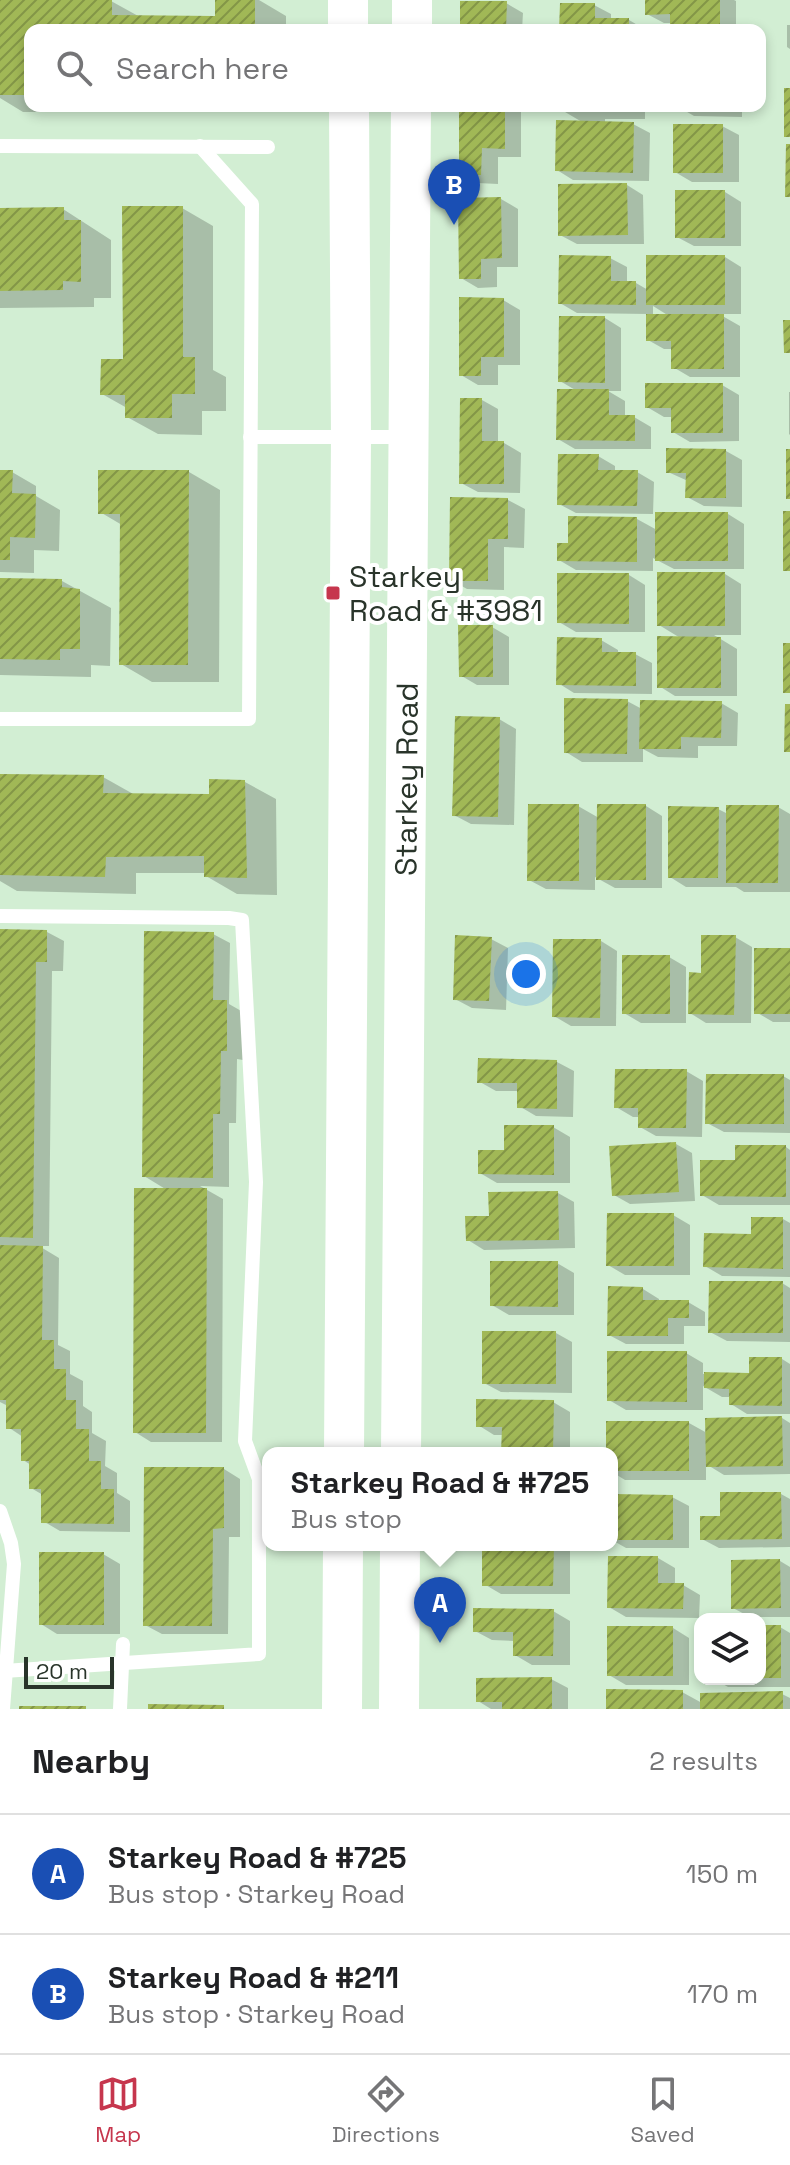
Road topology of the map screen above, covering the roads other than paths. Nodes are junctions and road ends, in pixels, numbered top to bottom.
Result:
1 (348, 0) edge
2 (412, 0) edge
3 (348, 24) edge
4 (412, 24) edge
5 (349, 112) edge
6 (411, 112) edge
7 (0, 146) edge
8 (200, 146) junction
9 (268, 147) dead end
10 (250, 437) junction
11 (351, 437) junction
12 (408, 437) junction
13 (0, 719) edge
14 (0, 916) edge
15 (344, 1447) edge
16 (401, 1447) edge
17 (0, 1511) edge
18 (343, 1551) edge
19 (400, 1551) edge
20 (123, 1644) dead end
21 (121, 1663) junction
22 (4, 1671) junction
23 (3, 1709) edge
24 (120, 1709) edge
25 (342, 1709) edge
26 (399, 1709) edge

1 - 3 main road
2 - 4 main road
5 - 11 main road, Starkey Road
6 - 12 main road, Starkey Road
7 - 8 lane
8 - 9 lane
8 - 10 lane
10 - 11 lane
10 - 13 lane
11 - 12 lane
11 - 15 main road, Starkey Road
12 - 16 main road, Starkey Road
14 - 21 lane
17 - 22 lane
18 - 25 main road
19 - 26 main road
20 - 21 lane
21 - 22 lane
21 - 24 lane
22 - 23 lane

